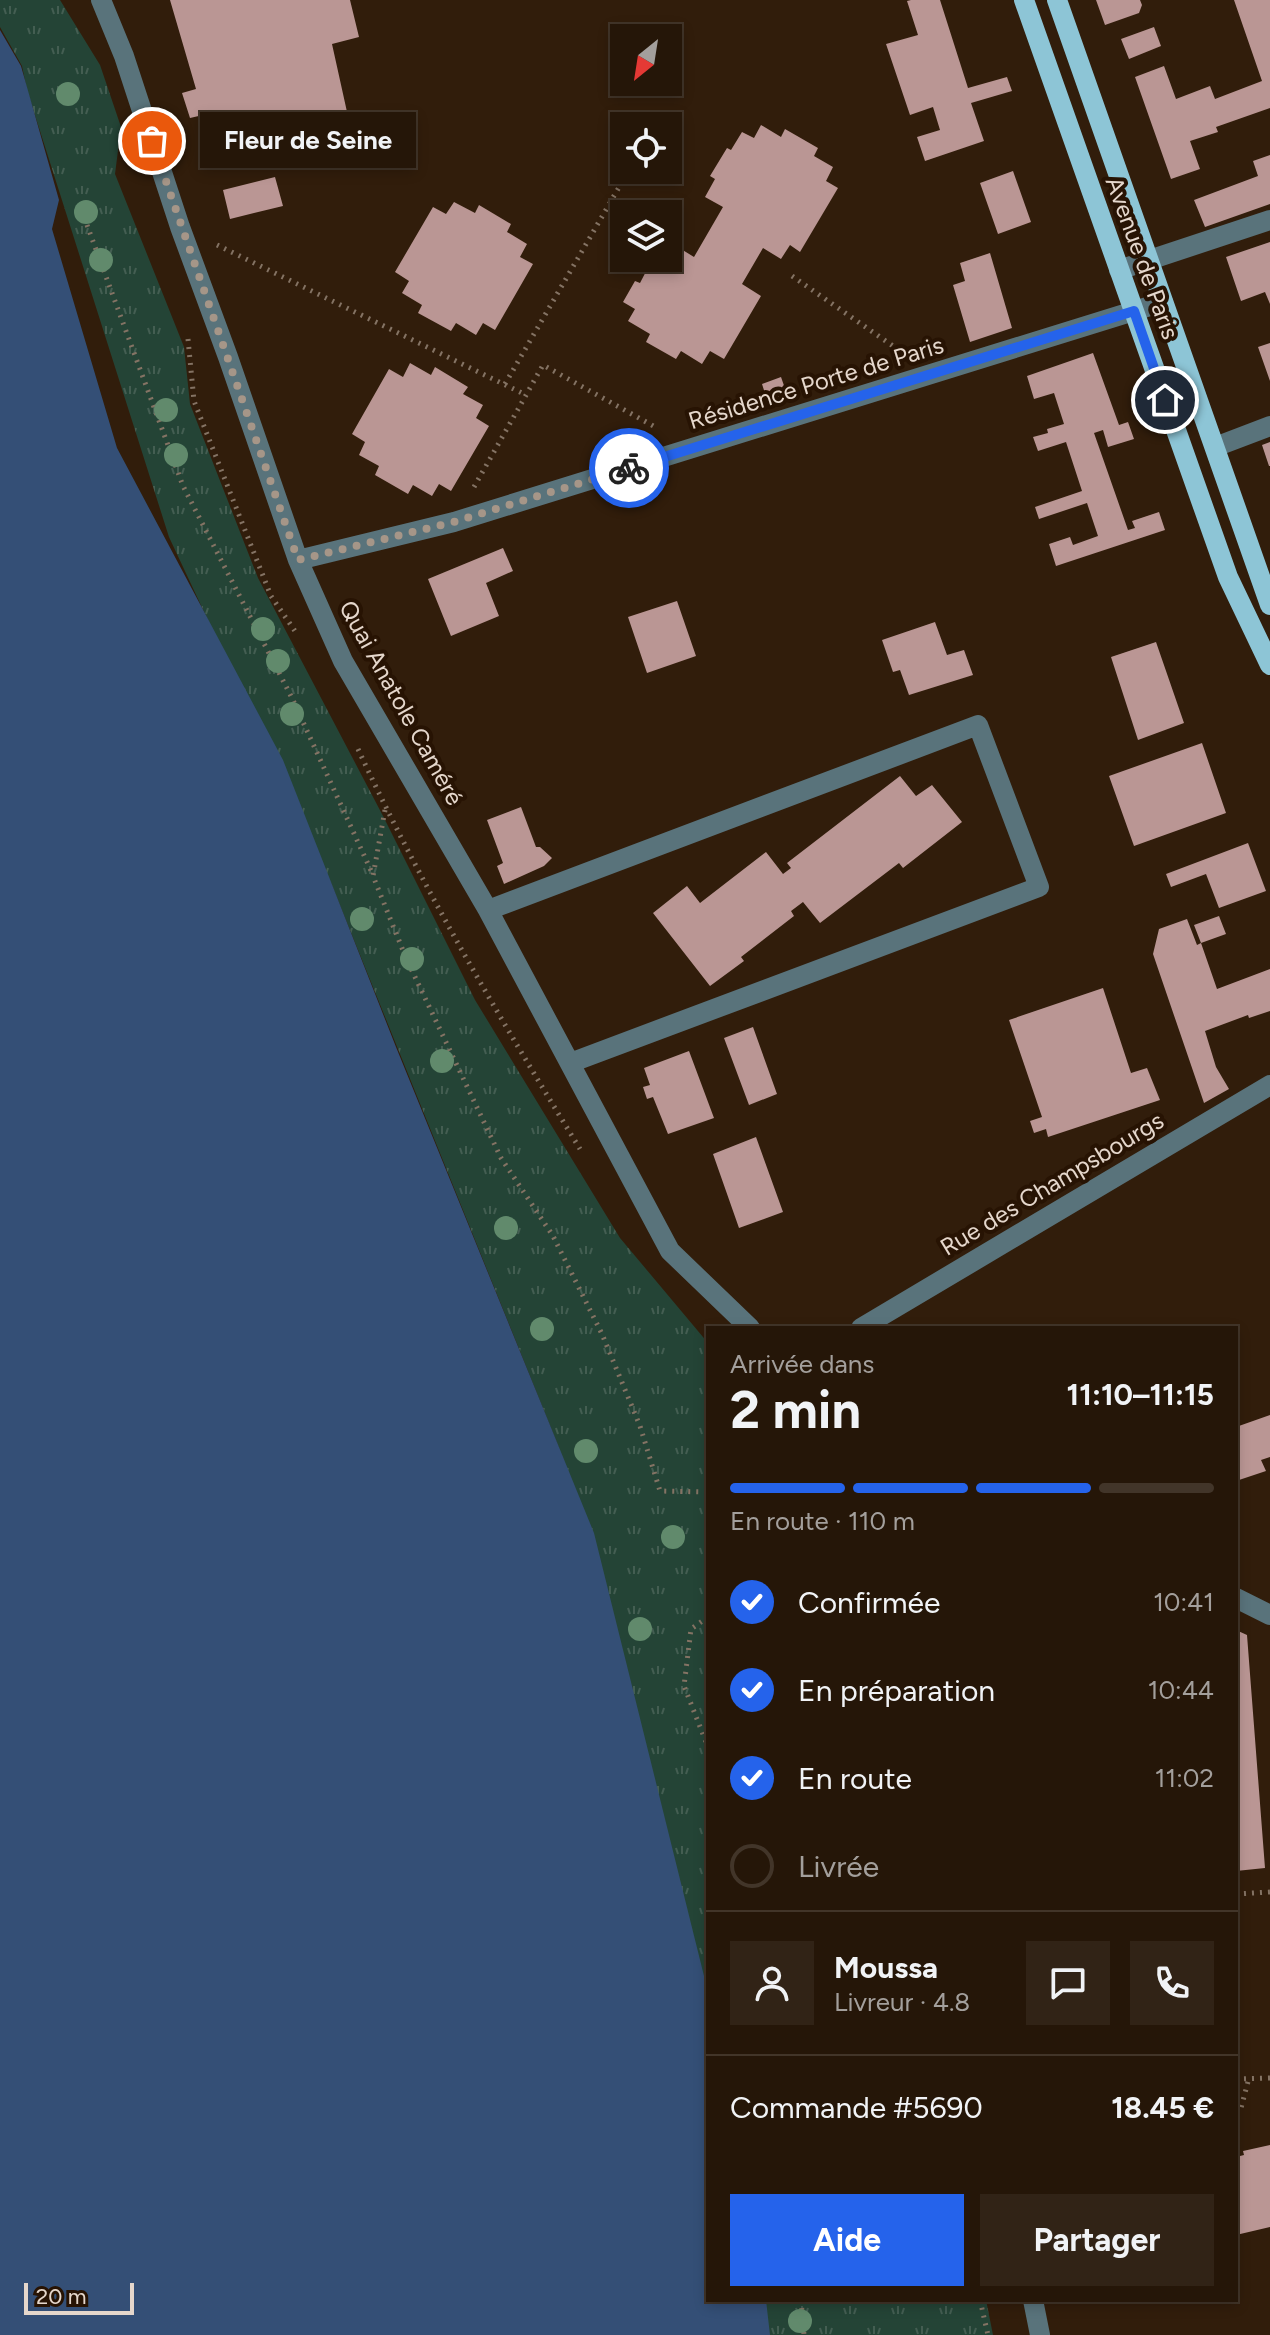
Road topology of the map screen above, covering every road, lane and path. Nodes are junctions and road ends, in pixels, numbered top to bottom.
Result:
1 (101, 0) edge
2 (1024, 0) edge
3 (1057, 0) edge
4 (621, 184) edge
5 (1270, 220) edge
6 (87, 225) dead end
7 (180, 227) junction
8 (1148, 261) junction
9 (1119, 270) junction
10 (792, 276) dead end
11 (1163, 302) junction
12 (1134, 311) junction
13 (934, 374) junction
14 (505, 384) junction
15 (526, 395) junction
16 (1270, 426) edge
17 (1215, 447) junction
18 (692, 448) junction
19 (454, 522) junction
20 (298, 560) junction
21 (1270, 605) edge
22 (1270, 665) edge
23 (385, 808) dead end
24 (373, 876) junction
25 (488, 910) junction
26 (570, 1063) junction
27 (1270, 1085) edge
28 (748, 1326) edge
29 (864, 1326) edge
30 (706, 1492) edge
31 (1238, 1599) edge
32 (1270, 1615) edge
33 (706, 1618) edge
34 (706, 1742) edge
35 (1270, 1892) edge
36 (1238, 1894) edge
37 (1249, 2078) junction
38 (1270, 2078) edge
39 (1238, 2079) edge
40 (1238, 2111) edge
41 (801, 2302) edge
42 (980, 2302) edge
43 (1033, 2302) edge
44 (804, 2335) edge
45 (988, 2335) edge
46 (1040, 2335) edge

1 - 7 street, Quai Anatole Caméré
2 - 9 main road, Avenue de Paris
3 - 8 main road, Avenue de Paris
4 - 14 path
5 - 8 street
6 - 24 path
7 - 14 path
7 - 20 street, Quai Anatole Caméré
8 - 9 street
8 - 11 main road, Avenue de Paris
9 - 12 main road, Avenue de Paris
10 - 13 path
11 - 12 street, Résidence Porte de Paris
11 - 17 main road, Avenue de Paris
12 - 13 street, Résidence Porte de Paris
12 - 22 main road, Avenue de Paris
13 - 18 street, Résidence Porte de Paris
14 - 15 path
15 - 18 path
15 - 19 path
16 - 17 street
17 - 21 main road, Avenue de Paris
18 - 19 street, Résidence Porte de Paris
19 - 20 street, Résidence Porte de Paris
20 - 25 street, Quai Anatole Caméré
23 - 24 path
24 - 30 path
25 - 26 street, Quai Anatole Caméré
25 - 26 street
26 - 28 street, Quai Anatole Caméré
27 - 29 street, Rue des Champsbourgs
31 - 32 street
33 - 34 path
35 - 36 path
37 - 38 path
37 - 39 path
37 - 40 path
41 - 44 path
42 - 45 path
43 - 46 street

